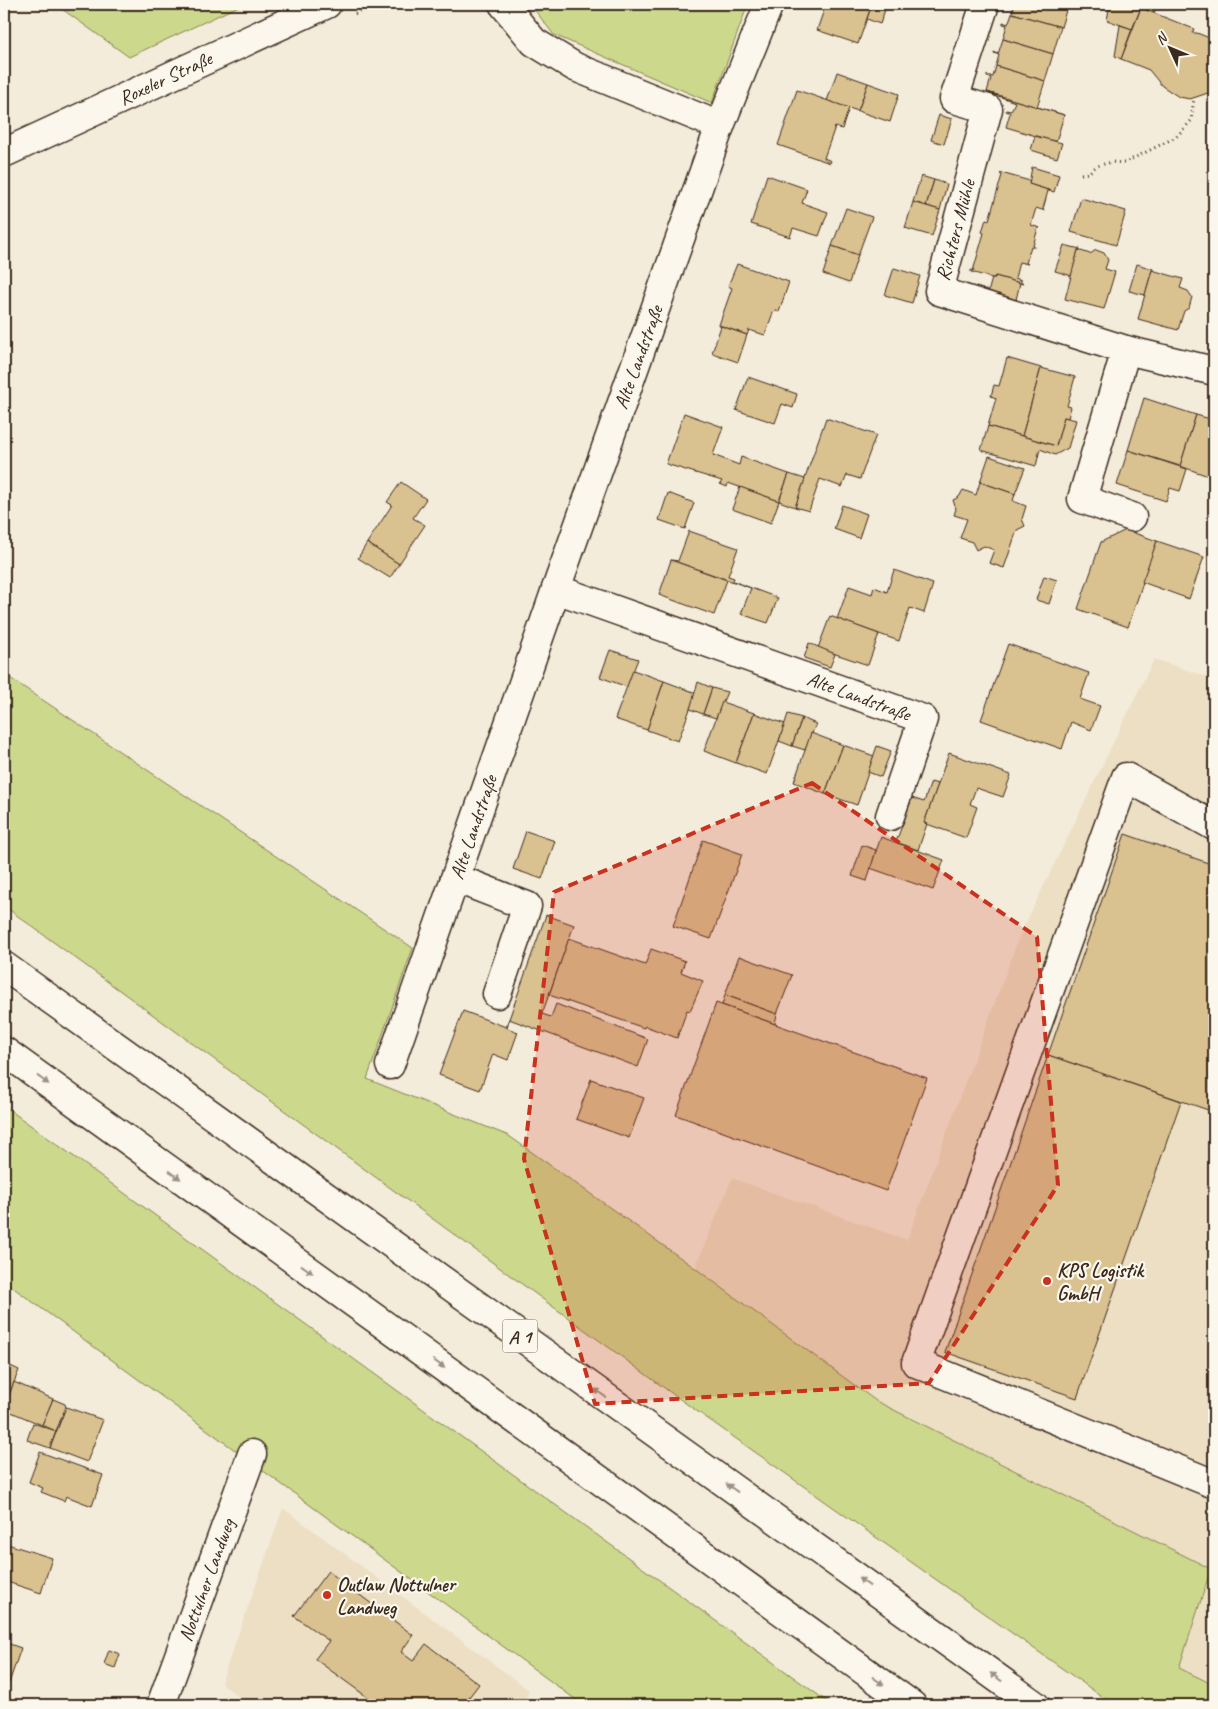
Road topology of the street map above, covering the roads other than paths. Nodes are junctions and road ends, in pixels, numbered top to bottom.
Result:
1 (327, 4) edge
2 (503, 4) edge
3 (769, 4) edge
4 (984, 4) edge
5 (720, 126) junction
6 (4, 153) edge
7 (1126, 350) junction
8 (1214, 371) edge
9 (1132, 517) dead end
10 (556, 589) junction
11 (890, 816) dead end
12 (1214, 826) edge
13 (455, 878) junction
14 (4, 966) edge
15 (497, 994) dead end
16 (4, 1051) edge
17 (390, 1065) dead end
18 (252, 1454) dead end
19 (1214, 1484) edge
20 (161, 1705) edge
21 (912, 1705) edge
22 (1036, 1705) edge

1 - 6 main road, Roxeler Straße
2 - 5 main road
3 - 5 main road, Alte Landstraße
4 - 7 main road, Richters Mühle
5 - 10 main road, Alte Landstraße
7 - 8 main road, Richters Mühle
7 - 9 main road
10 - 11 main road, Alte Landstraße
10 - 13 main road, Alte Landstraße
12 - 19 main road
13 - 15 main road
13 - 17 main road, Alte Landstraße
22 -> 14 main road, A 1
16 -> 21 main road
18 - 20 main road, Nottulner Landweg

